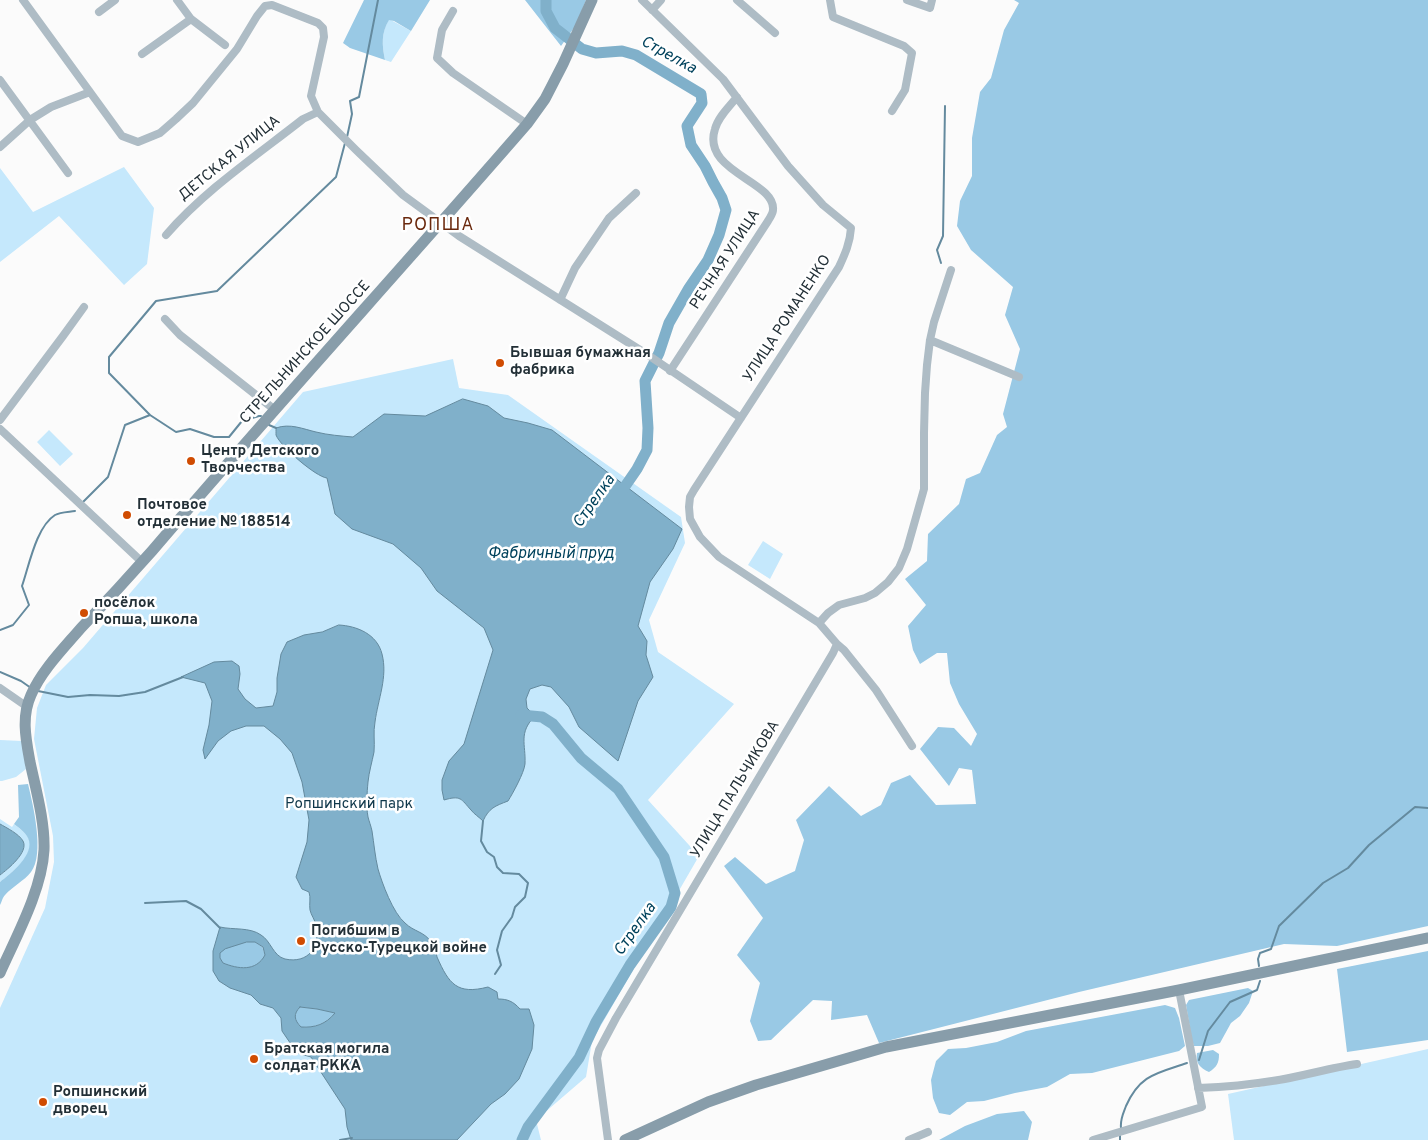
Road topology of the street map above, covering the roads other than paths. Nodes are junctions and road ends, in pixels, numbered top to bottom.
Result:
1 (23, 0) edge
2 (115, 0) edge
3 (177, 0) edge
4 (592, 0) edge
5 (642, 0) edge
6 (660, 0) edge
7 (737, 0) edge
8 (830, 0) edge
9 (907, 0) edge
10 (932, 0) edge
11 (274, 2) edge
12 (652, 10) junction
13 (453, 11) dead end
14 (99, 12) dead end
15 (190, 19) junction
16 (775, 33) dead end
17 (225, 45) dead end
18 (142, 54) dead end
19 (0, 80) edge
20 (90, 92) junction
21 (737, 98) junction
22 (892, 111) dead end
23 (318, 112) junction
24 (30, 120) junction
25 (527, 124) junction
26 (0, 146) edge
27 (68, 173) dead end
28 (636, 193) dead end
29 (441, 222) junction
30 (166, 235) dead end
31 (950, 270) dead end
32 (560, 300) junction
33 (84, 306) dead end
34 (164, 319) dead end
35 (930, 340) junction
36 (668, 369) junction
37 (1019, 377) dead end
38 (275, 410) junction
39 (741, 418) junction
40 (0, 420) edge
41 (0, 429) edge
42 (142, 562) junction
43 (819, 623) junction
44 (837, 644) junction
45 (0, 688) edge
46 (26, 706) junction
47 (912, 746) dead end
48 (1428, 938) edge
49 (0, 974) edge
50 (1179, 990) junction
51 (1357, 1064) dead end
52 (1198, 1088) junction
53 (928, 1132) dead end
54 (608, 1140) edge
55 (625, 1140) edge
56 (909, 1140) edge
57 (1093, 1140) edge

1 - 20 street
2 - 14 street
3 - 15 street
4 - 25 main road, СТРЕЛЬНИНСКОЕ ШОССЕ
5 - 12 street, УЛИЦА РОМАНЕНКО
6 - 12 street
7 - 16 street
8 - 22 street
9 - 10 street
11 - 20 street
11 - 23 street
12 - 21 street, УЛИЦА РОМАНЕНКО
13 - 25 street
15 - 17 street
15 - 18 street
19 - 24 street
20 - 24 street
21 - 36 street, РЕЧНАЯ УЛИЦА
21 - 39 street, УЛИЦА РОМАНЕНКО
23 - 29 street
23 - 30 street, ДЕТСКАЯ УЛИЦА
24 - 26 street
24 - 27 street
25 - 29 main road, СТРЕЛЬНИНСКОЕ ШОССЕ
28 - 32 street
29 - 32 street
29 - 38 main road, СТРЕЛЬНИНСКОЕ ШОССЕ
31 - 35 street
32 - 36 street
33 - 40 street
34 - 38 street
35 - 37 street
35 - 43 street
36 - 39 street
38 - 42 main road, СТРЕЛЬНИНСКОЕ ШОССЕ
39 - 43 street, УЛИЦА РОМАНЕНКО
41 - 42 street
42 - 46 main road, СТРЕЛЬНИНСКОЕ ШОССЕ
43 - 44 street
44 - 47 street
44 - 54 street, УЛИЦА ПАЛЬЧИКОВА
45 - 46 street
46 - 49 main road, СТРЕЛЬНИНСКОЕ ШОССЕ
48 - 50 main road
50 - 52 street
50 - 55 main road
51 - 52 street
52 - 57 street
53 - 56 street

